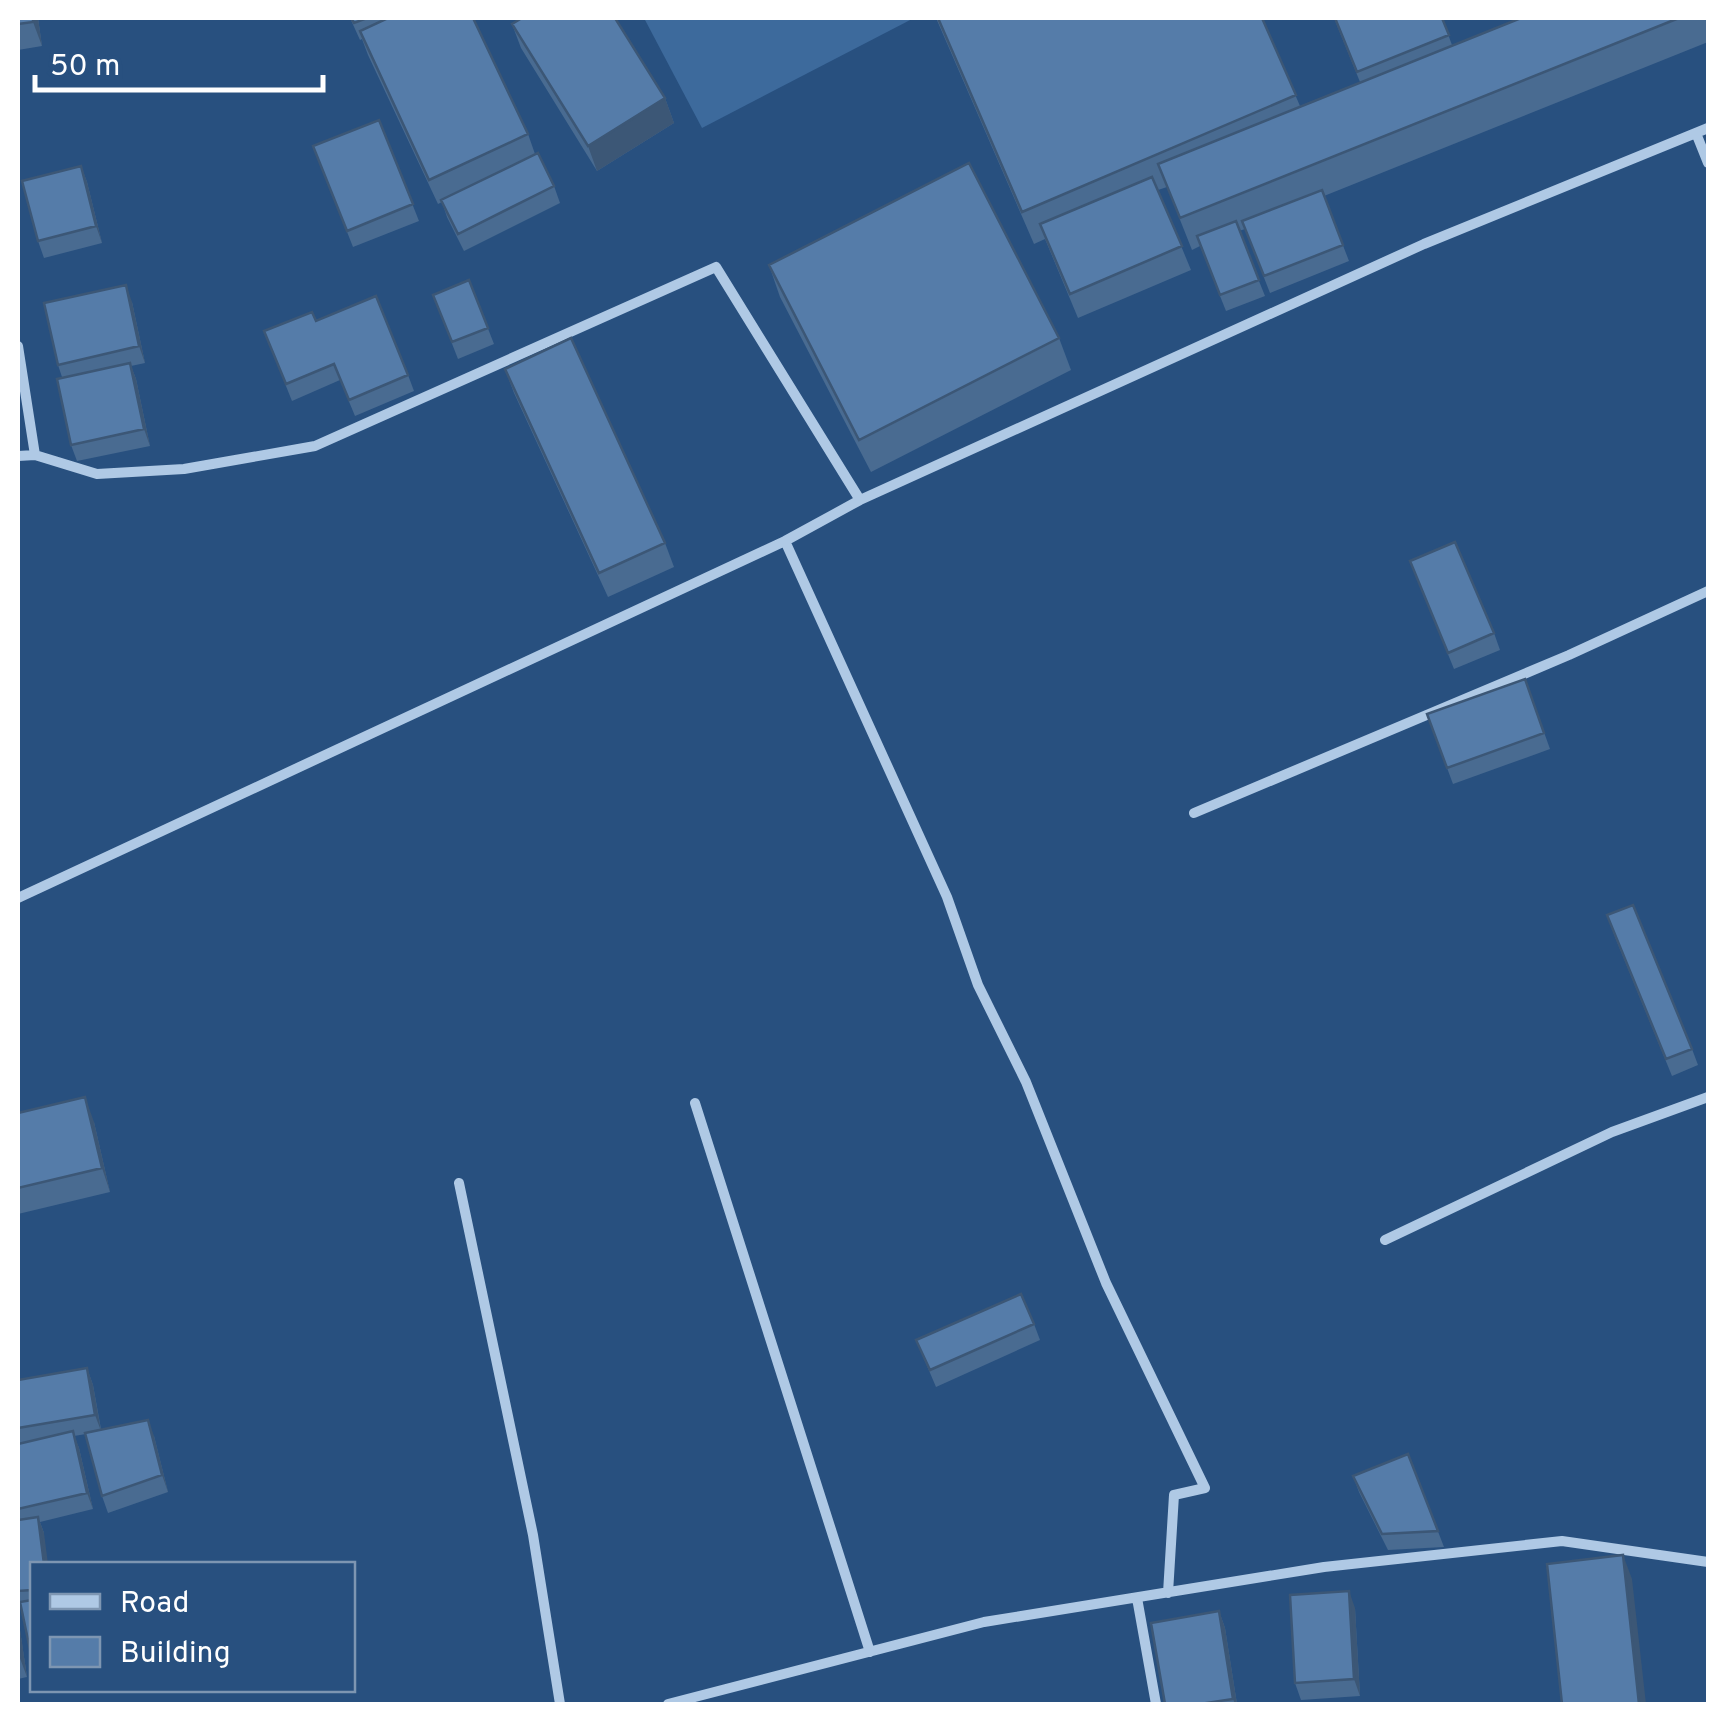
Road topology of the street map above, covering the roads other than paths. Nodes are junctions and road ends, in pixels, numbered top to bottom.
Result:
1 (1708, 128) edge
2 (1696, 133) junction
3 (1708, 164) edge
4 (18, 346) edge
5 (35, 455) junction
6 (18, 456) edge
7 (860, 500) junction
8 (785, 541) junction
9 (1708, 591) edge
10 (1194, 813) dead end
11 (18, 898) edge
12 (1708, 1097) edge
13 (695, 1103) dead end
14 (459, 1183) dead end
15 (1385, 1240) dead end
16 (1708, 1562) edge
17 (1168, 1592) junction
18 (1136, 1598) junction
19 (870, 1652) junction
20 (560, 1704) edge
21 (668, 1704) edge
22 (1156, 1704) edge

1 - 2 street
2 - 3 street
2 - 7 street
4 - 5 street
5 - 6 street
5 - 7 street
7 - 8 street
8 - 11 street
8 - 17 street
9 - 10 street
12 - 15 street
13 - 19 street
14 - 20 street
16 - 17 street
17 - 18 street
18 - 19 street
18 - 22 street
19 - 21 street

